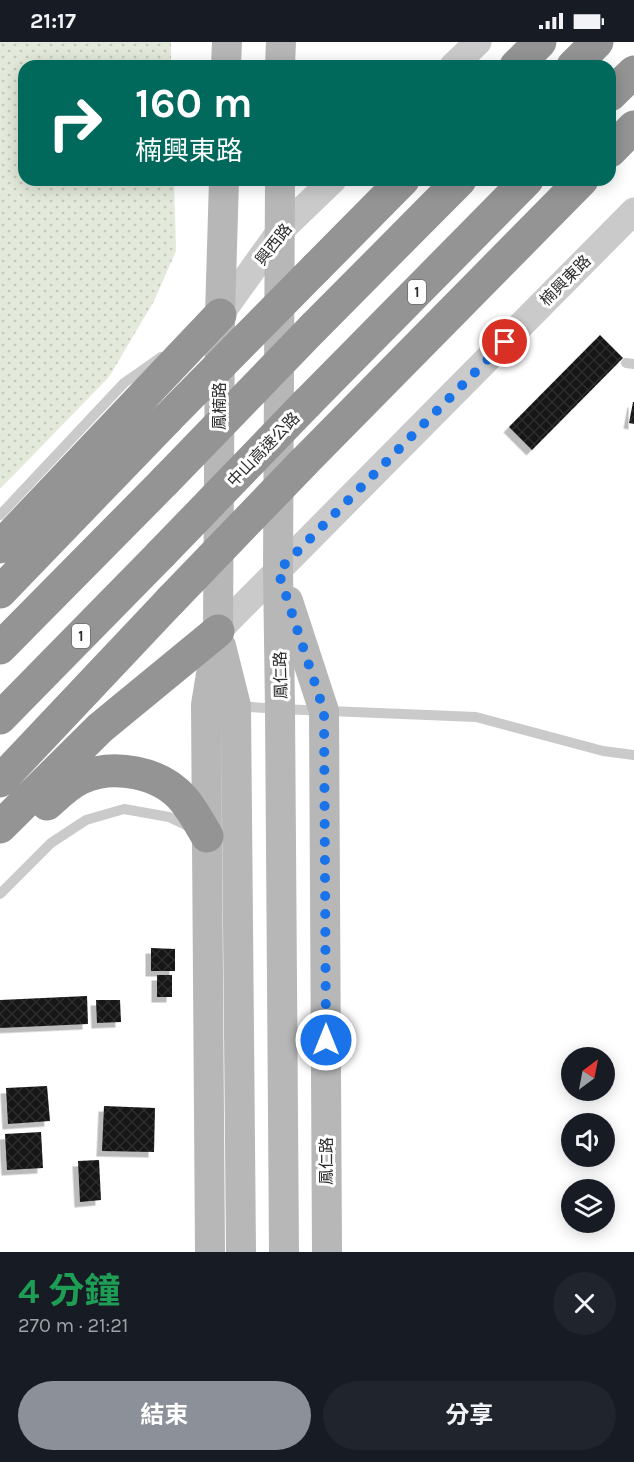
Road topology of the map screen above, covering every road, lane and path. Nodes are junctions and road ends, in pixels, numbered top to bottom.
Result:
1 (227, 42) edge
2 (281, 42) edge
3 (478, 42) edge
4 (540, 42) edge
5 (597, 42) edge
6 (226, 60) edge
7 (280, 60) edge
8 (459, 60) edge
9 (522, 60) edge
10 (579, 60) edge
11 (634, 72) edge
12 (616, 89) edge
13 (634, 127) edge
14 (616, 145) edge
15 (224, 186) edge
16 (280, 186) edge
17 (327, 186) edge
18 (397, 186) edge
19 (454, 186) edge
20 (521, 186) edge
21 (576, 186) edge
22 (634, 211) edge
23 (280, 231) junction
24 (220, 315) junction
25 (0, 515) edge
26 (0, 547) edge
27 (278, 571) junction
28 (0, 592) edge
29 (218, 632) junction
30 (0, 648) edge
31 (221, 705) junction
32 (280, 709) junction
33 (324, 711) junction
34 (0, 718) edge
35 (634, 754) edge
36 (0, 782) edge
37 (0, 827) edge
38 (207, 836) junction
39 (0, 844) edge
40 (0, 894) edge
41 (210, 1252) edge
42 (241, 1252) edge
43 (284, 1252) edge
44 (327, 1252) edge

1 - 6 main road
2 - 7 main road
3 - 8 street
4 - 9 highway
5 - 10 highway
11 - 12 highway
13 - 14 highway
15 - 24 main road, 鳳楠路
16 - 23 main road
17 - 23 street, 興西路
18 - 28 highway, bridge
19 - 30 highway, bridge
20 - 34 highway, 中山高速公路 / 1, bridge
21 - 36 highway, bridge
22 - 27 street, 楠興東路
23 - 24 street, 興西路
23 - 27 main road
24 - 25 lane
24 - 26 highway
24 - 29 main road, 鳳楠路
27 - 29 street, 楠興東路
27 - 32 main road, 鳳仁路
27 - 33 main road, 鳳仁路
29 - 31 main road
29 - 37 highway
31 - 32 lane
31 - 38 main road
31 - 42 main road
32 - 33 lane
32 - 43 main road, 鳳仁路
33 - 35 lane
33 - 44 main road, 鳳仁路
38 - 39 highway
38 - 40 lane
38 - 41 main road

